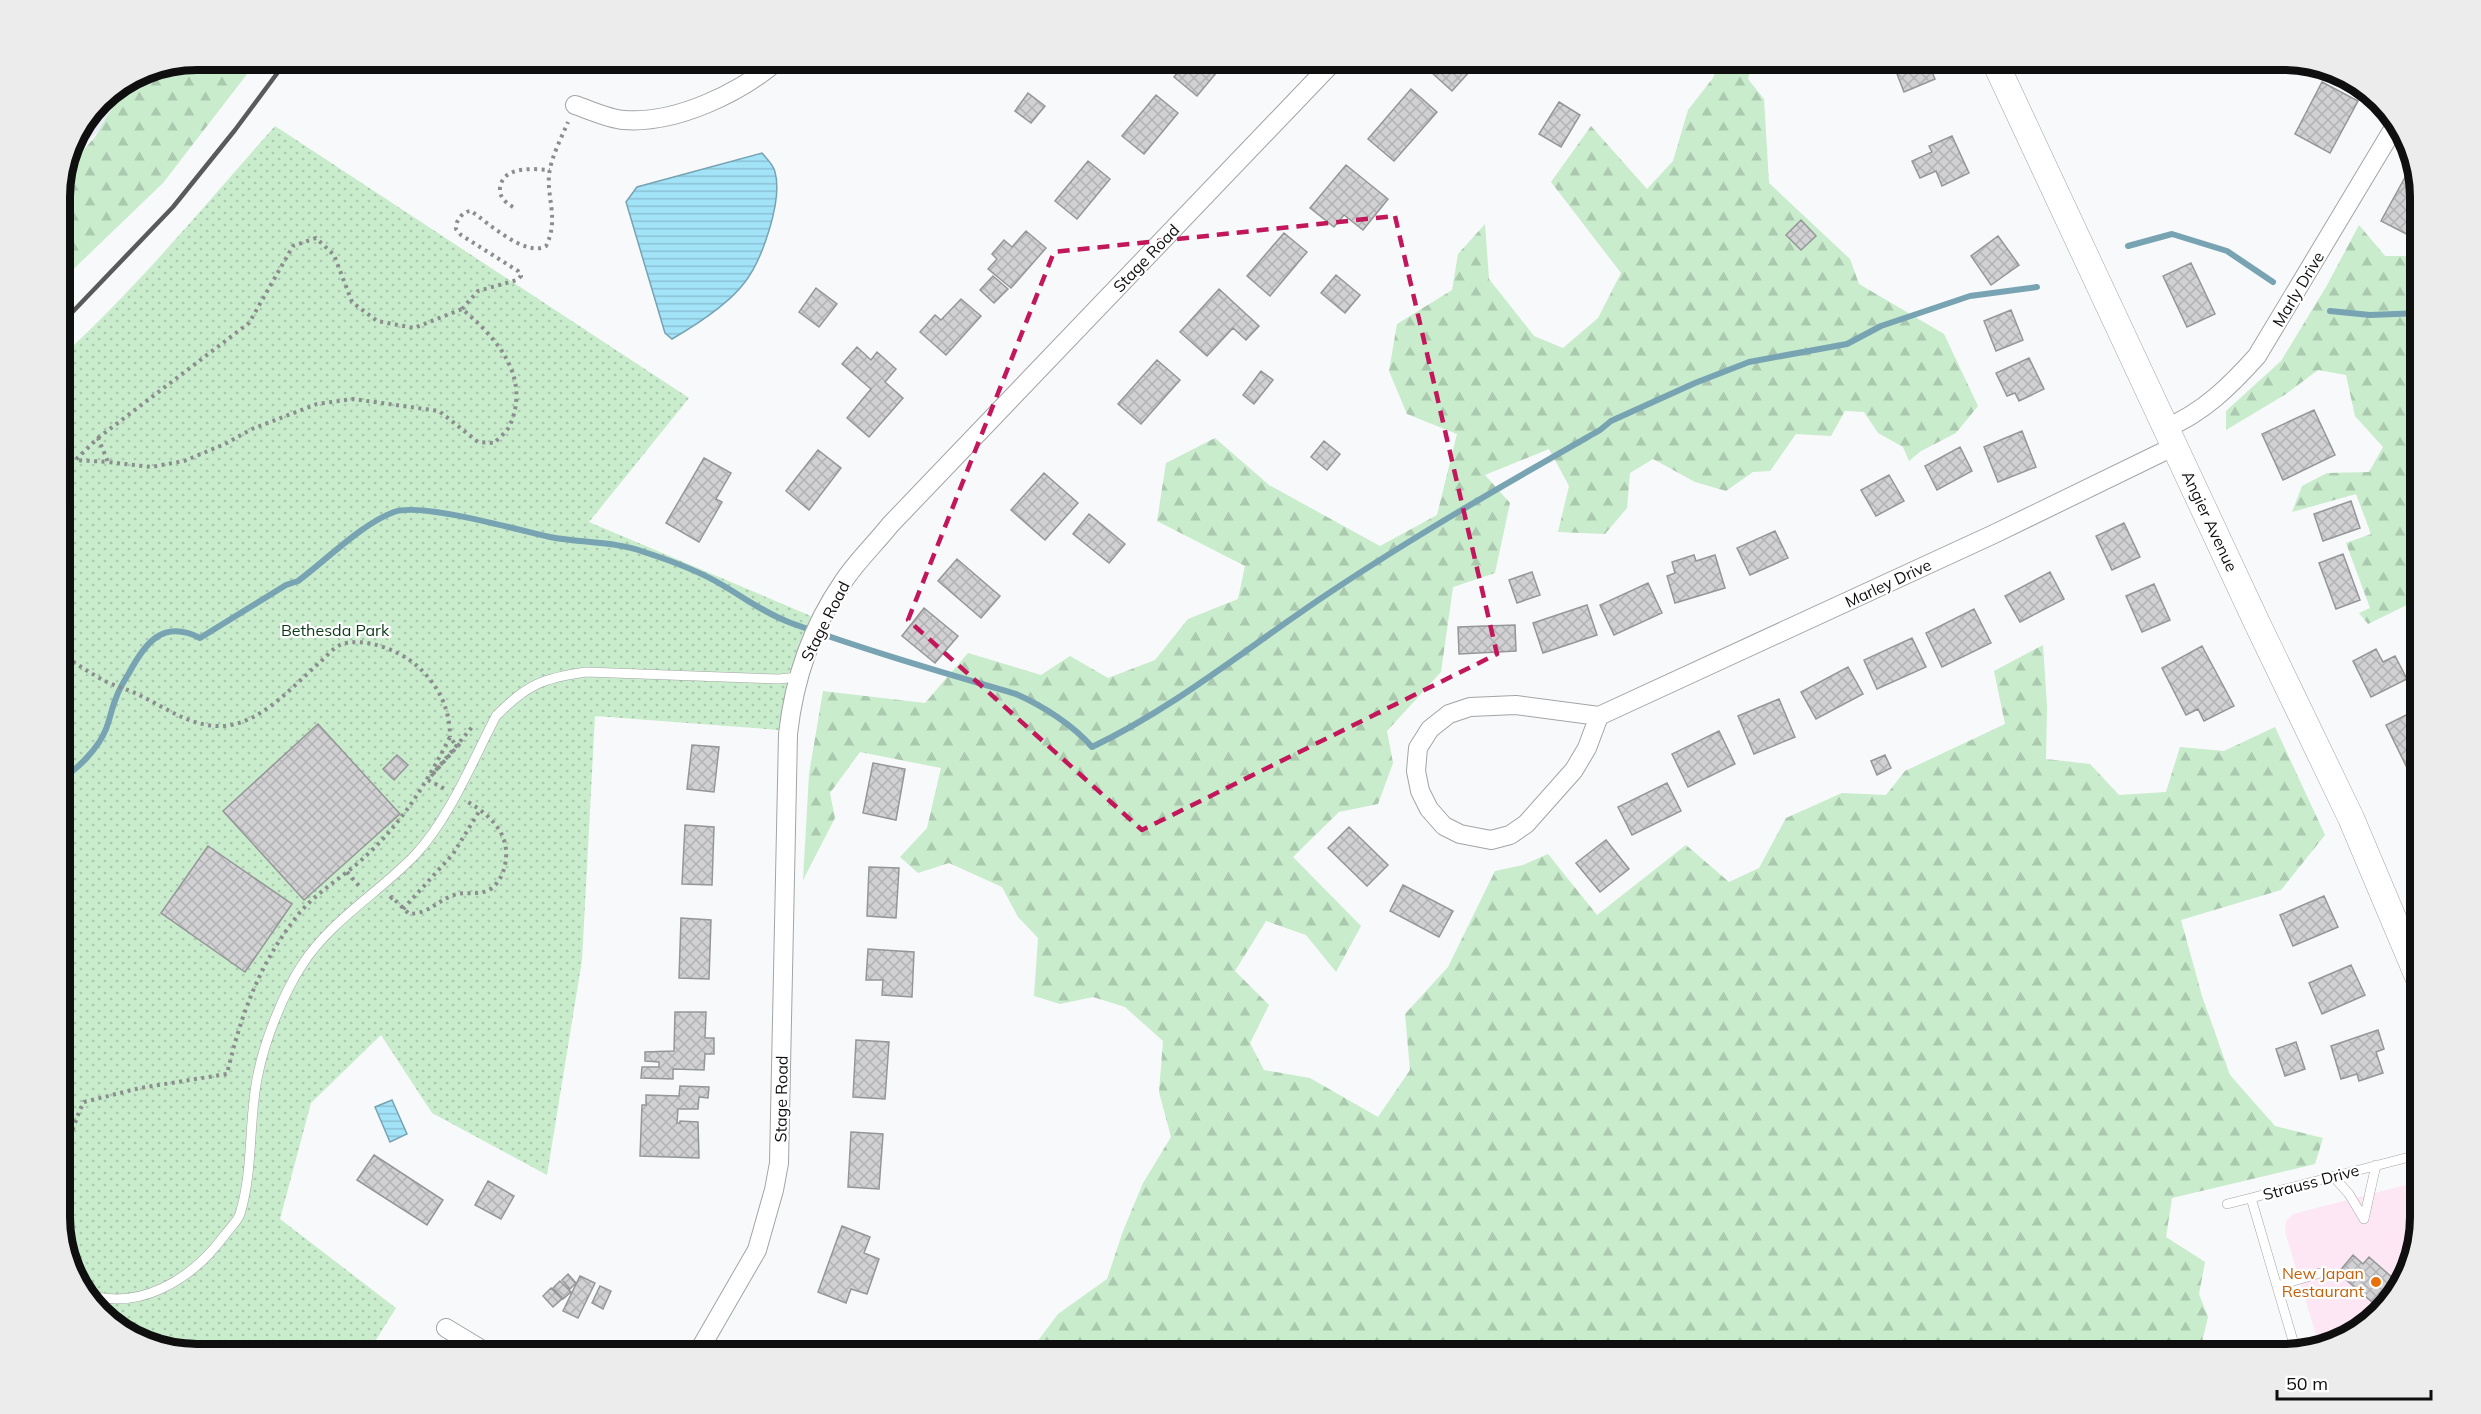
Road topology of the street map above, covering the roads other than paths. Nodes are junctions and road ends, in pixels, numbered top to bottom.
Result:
1 (766, 70) edge
2 (1325, 70) edge
3 (1999, 70) edge
4 (575, 105) road end
5 (2392, 132) edge
6 (2171, 437) junction
7 (798, 677) junction
8 (1599, 716) junction
9 (2410, 958) edge
10 (2410, 1157) edge
11 (2376, 1165) junction
12 (2332, 1176) junction
13 (2251, 1198) junction
14 (2227, 1204) dead end
15 (2320, 1273) dead end
16 (2277, 1286) junction
17 (98, 1295) edge
18 (446, 1328) dead end
19 (2294, 1343) edge
20 (472, 1344) edge
21 (703, 1344) edge

1 - 4 street
2 - 7 street, Stage Road
3 - 6 main road, Angier Avenue
5 - 6 street, Marly Drive
6 - 8 street, Marley Drive
6 - 9 main road, Angier Avenue
7 - 17 lane
7 - 21 street, Stage Road
8 - 8 street
10 - 11 lane, Strauss Drive
11 - 12 lane, Strauss Drive
11 - 12 lane
12 - 13 lane, Strauss Drive
13 - 14 lane
13 - 16 lane, Strauss Drive
15 - 16 lane
16 - 19 lane, Strauss Drive
18 - 20 street

